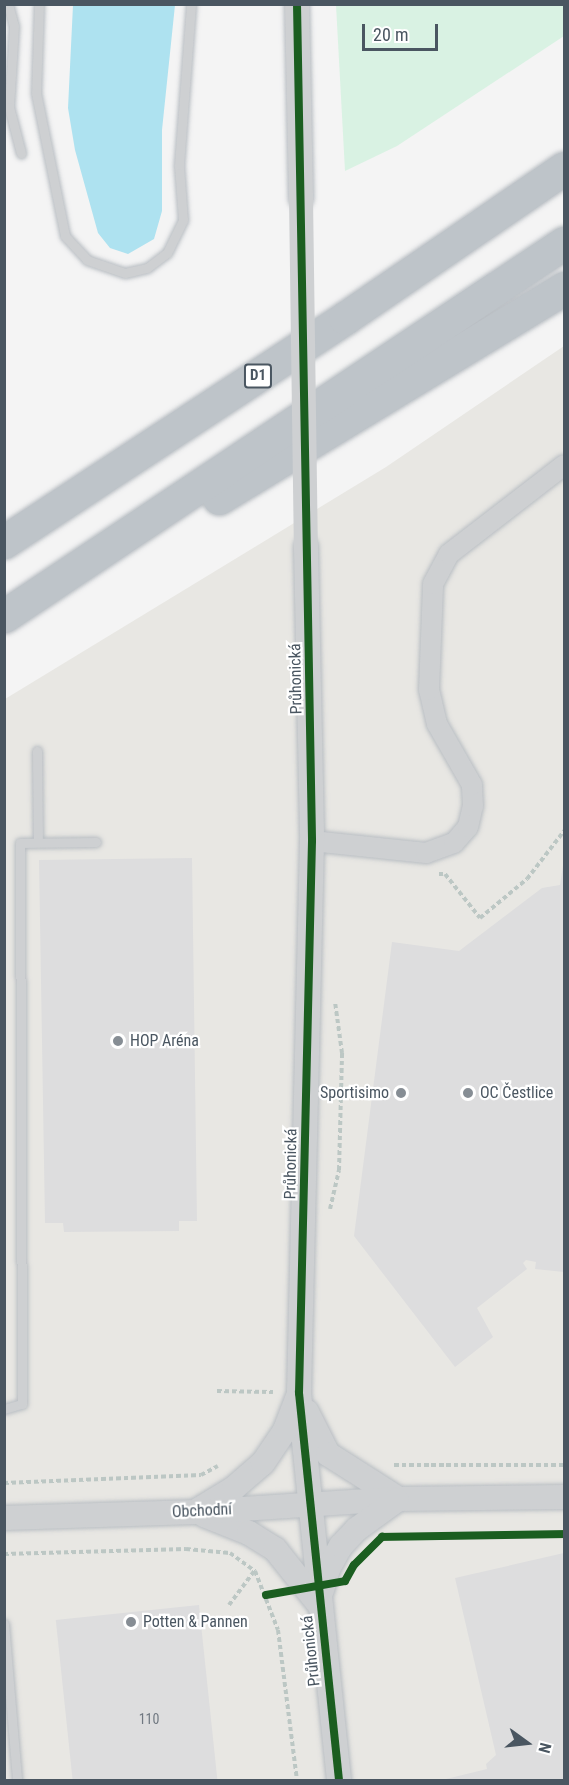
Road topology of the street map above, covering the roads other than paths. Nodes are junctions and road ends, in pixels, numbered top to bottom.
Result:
1 (8, 4) edge
2 (39, 4) edge
3 (191, 4) edge
4 (297, 4) edge
5 (21, 153) dead end
6 (564, 168) edge
7 (564, 243) edge
8 (564, 288) edge
9 (564, 465) edge
10 (4, 542) edge
11 (55, 582) junction
12 (4, 615) edge
13 (37, 751) dead end
14 (312, 841) junction
15 (38, 842) junction
16 (96, 842) dead end
17 (299, 1393) junction
18 (4, 1409) edge
19 (564, 1497) edge
20 (399, 1499) junction
21 (310, 1505) junction
22 (196, 1512) junction
23 (4, 1518) edge
24 (319, 1605) junction
25 (4, 1624) edge
26 (17, 1780) edge
27 (339, 1780) edge

1 - 5 lane
2 - 3 lane
4 - 14 street, Průhonická, bridge
6 - 10 highway, D1
7 - 11 highway
8 - 11 highway
9 - 14 street
11 - 12 highway
13 - 15 lane
14 - 17 street, Průhonická
15 - 16 lane
15 - 18 lane
17 - 20 street
17 - 21 street, Průhonická
17 - 22 street
19 - 20 street, Obchodní
20 - 21 street, Obchodní
20 - 24 street
21 - 22 street, Obchodní
21 - 24 street, Průhonická
22 - 23 street, Obchodní
22 - 24 street
24 - 27 street, Průhonická
25 - 26 lane

